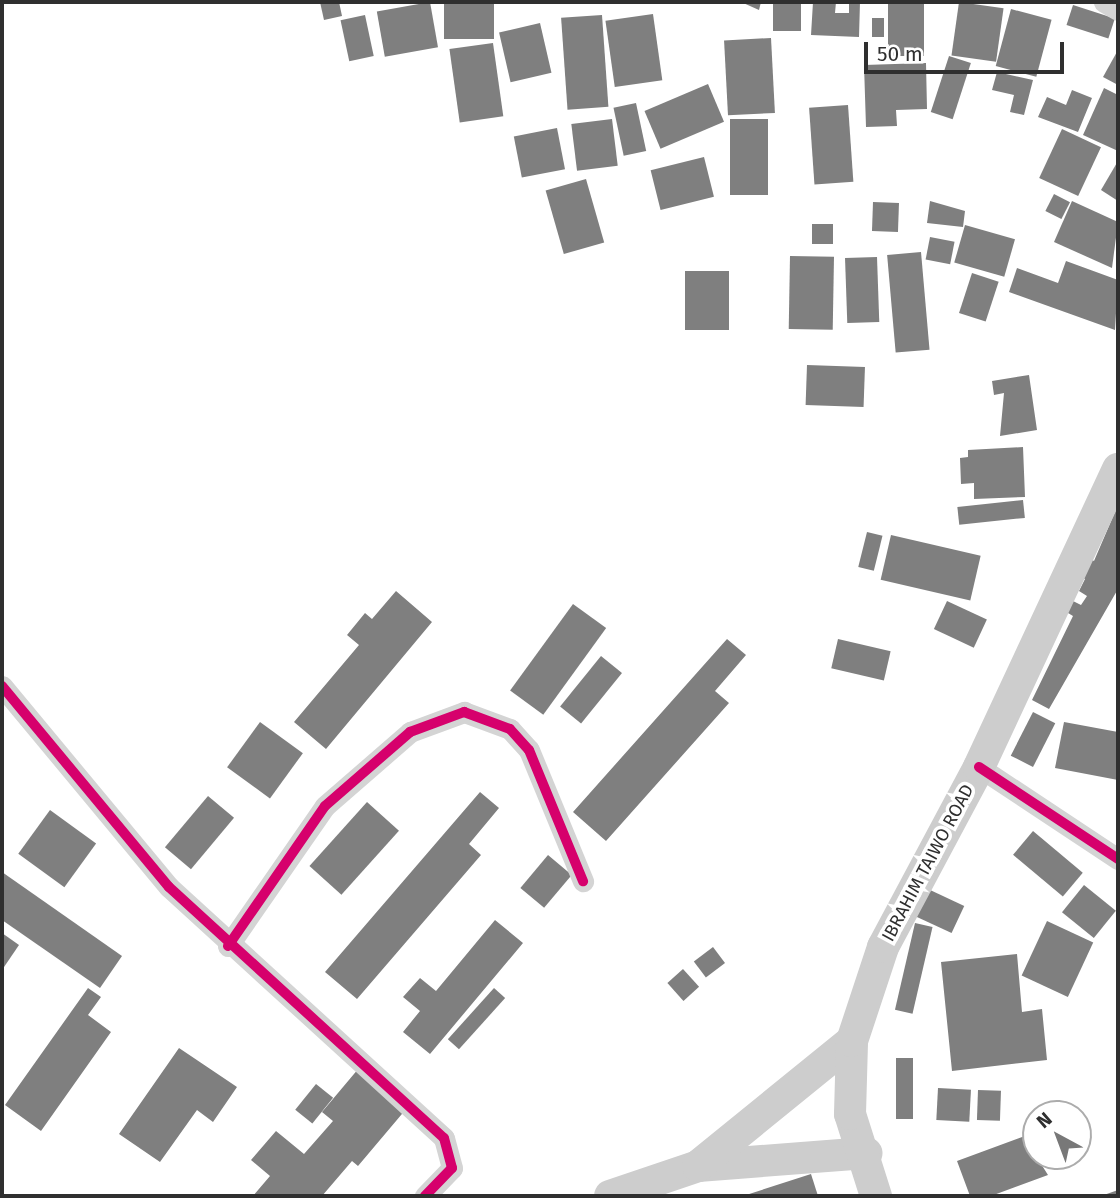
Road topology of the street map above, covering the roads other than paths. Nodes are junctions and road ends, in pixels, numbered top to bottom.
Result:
1 (1104, 2) edge
2 (1118, 10) edge
3 (1118, 469) edge
4 (2, 686) edge
5 (979, 767) junction
6 (1118, 859) edge
7 (583, 881) dead end
8 (228, 946) junction
9 (852, 1041) junction
10 (866, 1153) junction
11 (698, 1166) junction
12 (425, 1196) edge
13 (610, 1196) edge
14 (876, 1196) edge

1 - 2 street
3 - 5 main road, IBRAHIM TAIWO ROAD
4 - 8 street
5 - 6 street
5 - 9 main road, IBRAHIM TAIWO ROAD
7 - 8 street
8 - 12 street
9 - 10 main road, IBRAHIM TAIWO ROAD
9 - 11 main road
10 - 11 main road
10 - 14 main road, IBRAHIM TAIWO ROAD
11 - 13 main road

